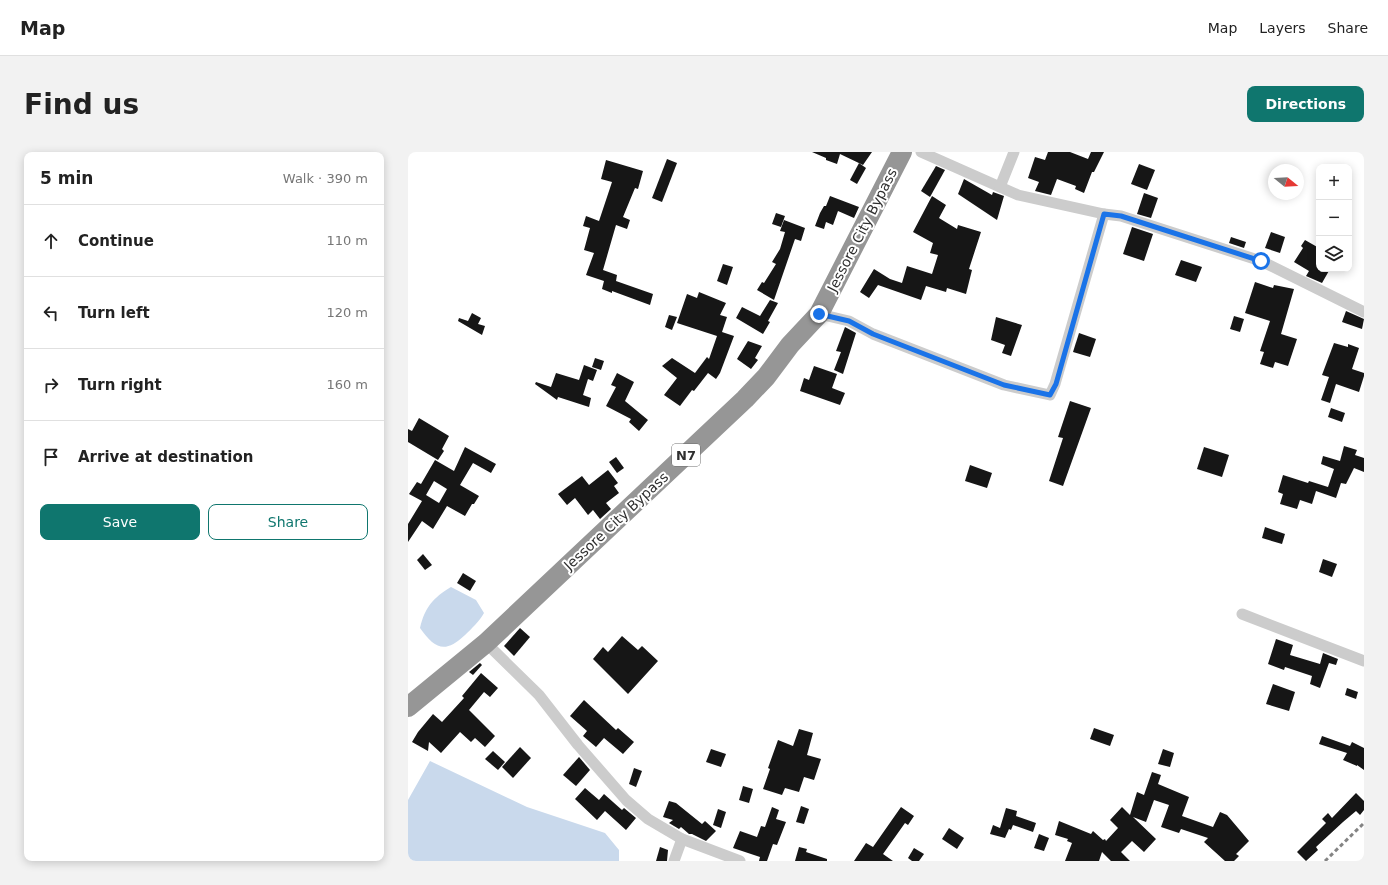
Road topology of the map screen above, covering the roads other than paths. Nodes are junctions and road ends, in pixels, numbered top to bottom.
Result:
1 (902, 152) edge
2 (921, 152) edge
3 (1014, 152) edge
4 (1000, 187) junction
5 (1104, 214) junction
6 (1364, 312) edge
7 (819, 314) junction
8 (1242, 614) dead end
9 (486, 643) junction
10 (1364, 661) edge
11 (408, 707) edge
12 (682, 839) junction
13 (674, 861) edge
14 (740, 861) edge

1 - 7 highway, Jessore City Bypass / N7
2 - 4 street
3 - 4 street
4 - 5 street
5 - 6 street
5 - 7 street
7 - 9 highway, Jessore City Bypass / N7
8 - 10 street
9 - 11 highway, Jessore City Bypass / N7
9 - 12 street
12 - 13 street
12 - 14 street

